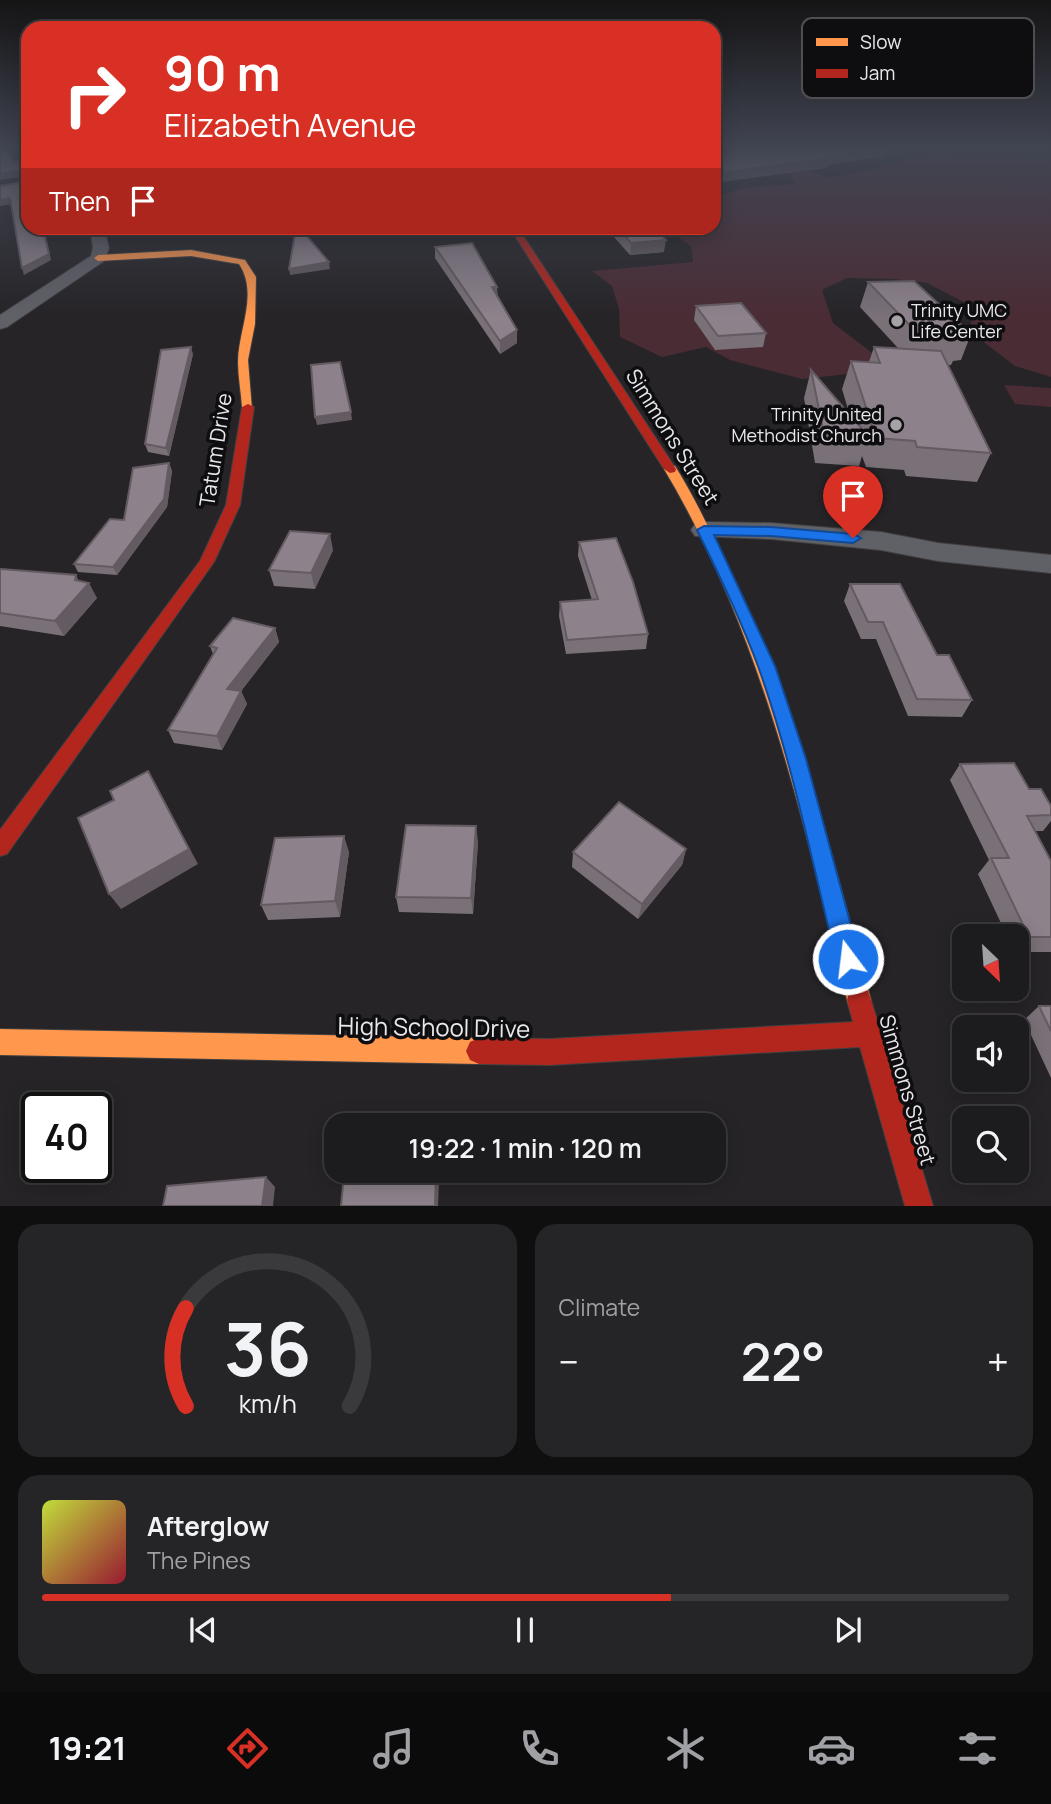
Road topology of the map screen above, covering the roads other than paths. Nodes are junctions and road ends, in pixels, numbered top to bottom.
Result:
1 (98, 235) edge
2 (519, 235) edge
3 (98, 258) junction
4 (0, 323) edge
5 (704, 530) junction
6 (1051, 564) edge
7 (0, 847) edge
8 (868, 1034) junction
9 (0, 1042) edge
10 (919, 1206) edge

1 - 3 street
2 - 5 street, Simmons Street
3 - 4 street
3 - 7 street, Tatum Drive
5 - 6 street
5 - 8 street, Simmons Street
8 - 9 street, High School Drive
8 - 10 street, Simmons Street

